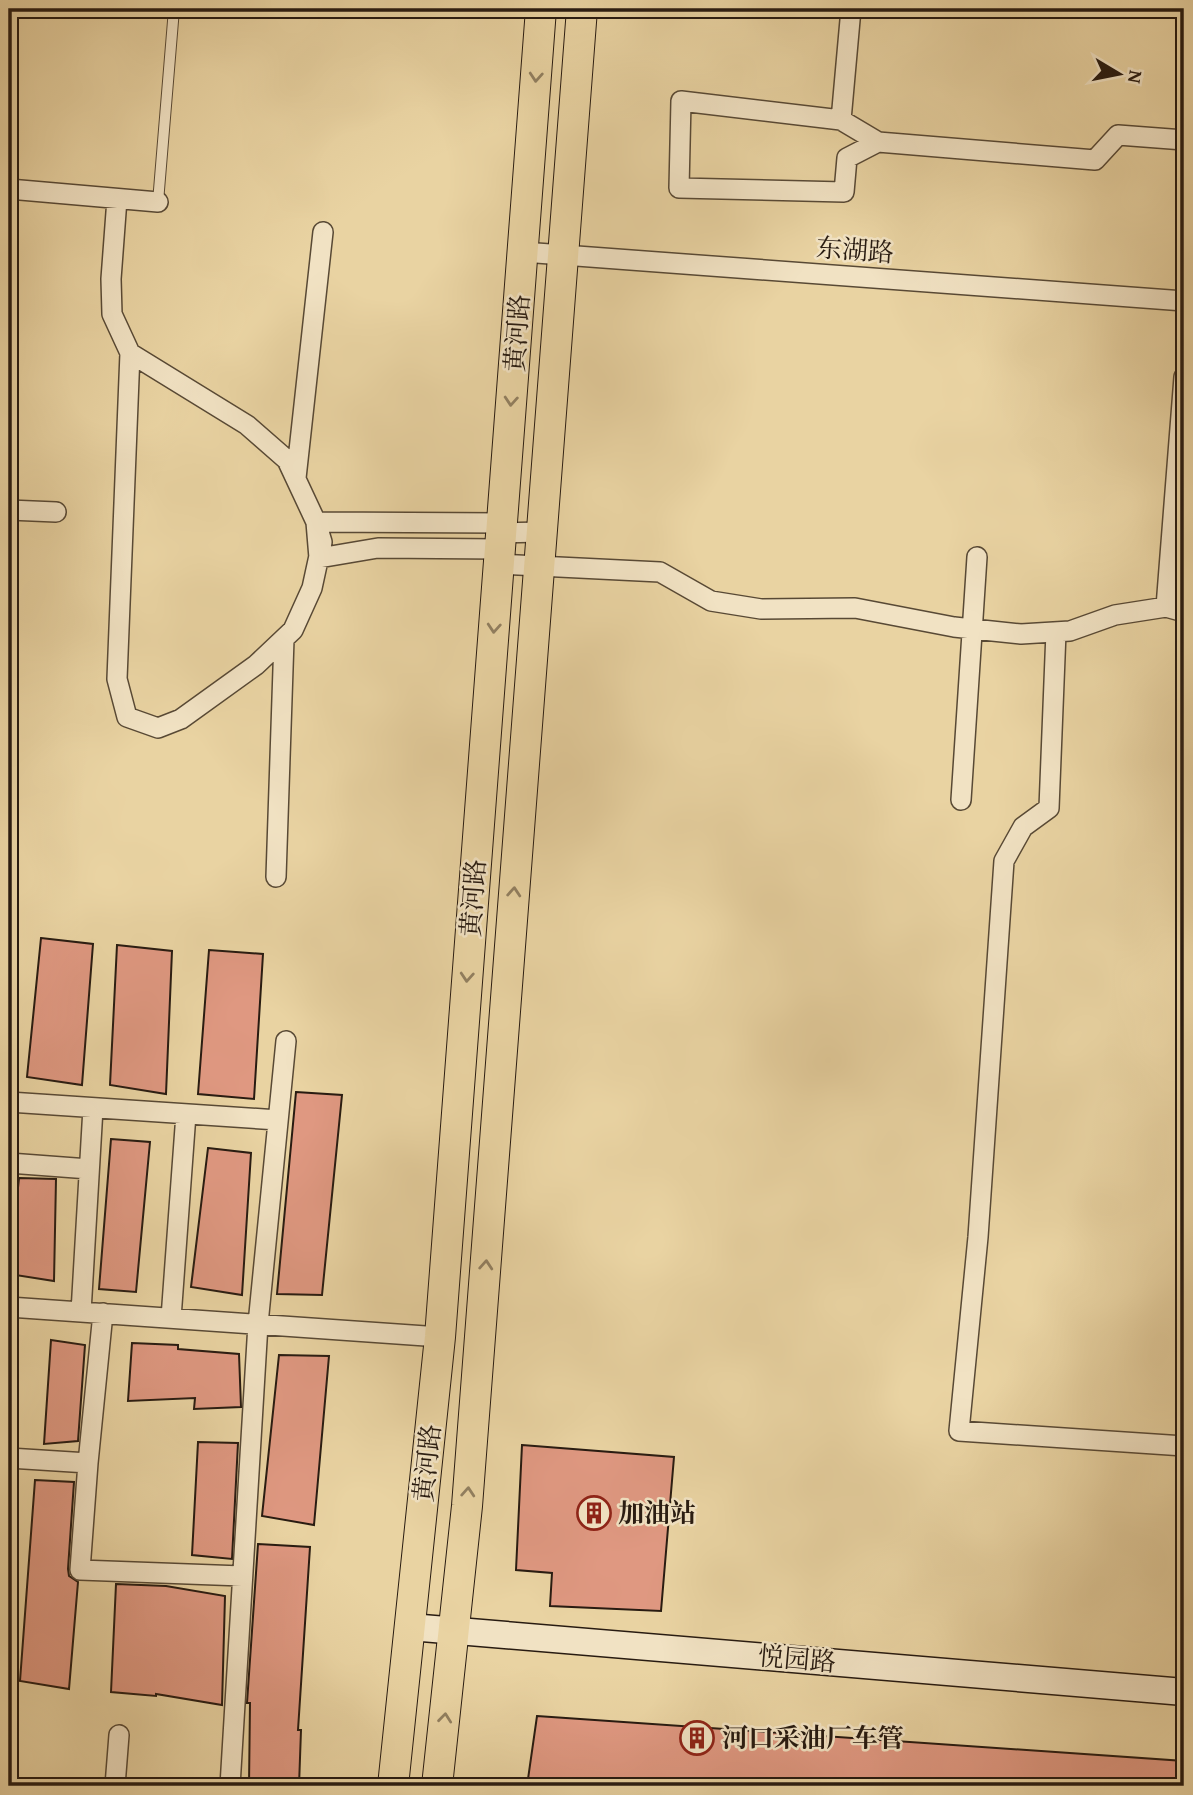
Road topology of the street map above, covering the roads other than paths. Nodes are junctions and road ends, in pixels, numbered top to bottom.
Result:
1 (174, 9) edge
2 (541, 9) edge
3 (582, 9) edge
4 (851, 9) edge
5 (841, 120) junction
6 (1184, 141) edge
7 (878, 142) junction
8 (9, 189) edge
9 (117, 199) junction
10 (158, 202) joint
11 (323, 232) dead end
12 (523, 252) junction
13 (564, 255) junction
14 (1184, 301) edge
15 (130, 353) junction
16 (1184, 377) edge
17 (296, 480) junction
18 (9, 510) edge
19 (56, 512) dead end
20 (316, 522) junction
21 (542, 532) junction
22 (501, 542) junction
23 (977, 557) dead end
24 (319, 558) junction
25 (539, 567) junction
26 (1175, 610) edge
27 (972, 629) junction
28 (1056, 632) junction
29 (284, 639) junction
30 (961, 800) dead end
31 (276, 877) dead end
32 (286, 1041) dead end
33 (9, 1102) edge
34 (93, 1108) junction
35 (186, 1114) junction
36 (278, 1120) junction
37 (9, 1163) edge
38 (89, 1169) junction
39 (9, 1307) edge
40 (81, 1312) junction
41 (103, 1313) junction
42 (171, 1318) junction
43 (258, 1324) junction
44 (440, 1337) junction
45 (1184, 1446) edge
46 (9, 1458) edge
47 (88, 1463) junction
48 (243, 1576) junction
49 (411, 1627) junction
50 (454, 1630) junction
51 (1184, 1692) edge
52 (118, 1735) dead end
53 (115, 1786) edge
54 (230, 1786) edge
55 (393, 1786) edge
56 (438, 1786) edge

1 - 10 lane
2 -> 12 main road, 黄河路
3 - 13 main road, 黄河路
4 - 5 street
5 - 7 street
5 - 7 street
6 - 7 street
8 - 9 street
9 - 10 street
9 - 15 street
11 - 17 street
12 - 13 street, 东湖路
12 -> 22 main road, 黄河路
13 - 14 street, 东湖路
13 - 21 main road, 黄河路
15 - 17 street
15 - 29 street
16 - 26 street
17 - 20 street
18 - 19 street
20 - 22 street
20 - 24 street
21 - 22 street
21 - 25 main road, 黄河路
22 - 24 street
22 - 25 street
22 -> 44 main road, 黄河路
23 - 27 street
24 - 29 street
25 - 27 street
50 -> 25 main road, 黄河路
26 - 28 street
27 - 28 street
27 - 30 street
28 - 45 street
29 - 31 street
32 - 36 street
33 - 34 street
34 - 35 street
34 - 38 street
35 - 36 street
35 - 42 street
36 - 43 street
37 - 38 street
38 - 40 street
39 - 40 street
40 - 41 street
41 - 42 street
41 - 47 street
42 - 43 street
43 - 44 street
43 - 48 street
44 - 49 main road, 黄河路
46 - 47 street
47 - 48 street
48 - 54 street
49 - 50 street, 悦园路
49 - 55 main road, 黄河路
50 - 51 street, 悦园路
56 -> 50 main road, 黄河路
52 - 53 street

